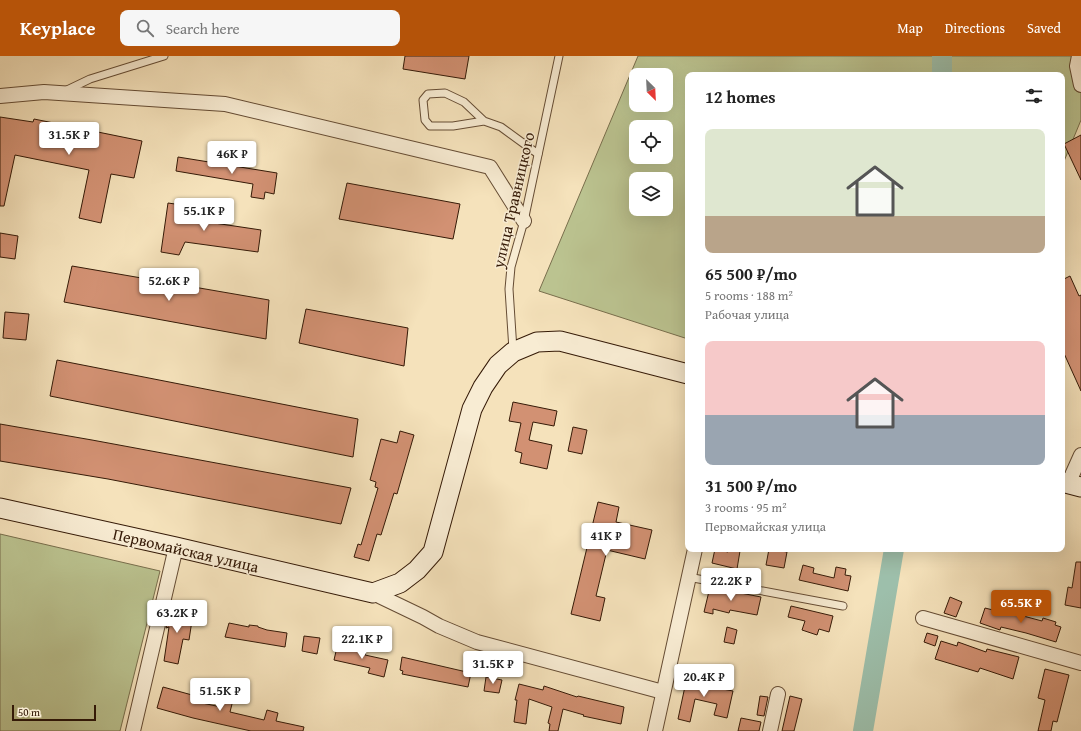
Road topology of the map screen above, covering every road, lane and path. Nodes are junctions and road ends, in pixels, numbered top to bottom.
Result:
1 (164, 56) edge
2 (559, 56) edge
3 (1079, 56) edge
4 (1081, 85) edge
5 (64, 94) junction
6 (0, 96) edge
7 (484, 121) junction
8 (538, 154) junction
9 (524, 221) junction
10 (513, 352) junction
11 (685, 373) edge
12 (1081, 455) edge
13 (1070, 485) edge
14 (0, 508) edge
15 (176, 547) junction
16 (694, 552) edge
17 (688, 577) junction
18 (373, 593) junction
19 (843, 606) dead end
20 (923, 618) dead end
21 (1081, 663) edge
22 (663, 692) junction
23 (778, 694) dead end
24 (136, 730) edge
25 (655, 731) edge
26 (770, 731) edge

1 - 5 lane
2 - 8 lane, улица Травницкого
3 - 4 street
5 - 6 street
5 - 9 street
7 - 7 lane
7 - 8 lane
8 - 9 lane, улица Травницкого
9 - 10 lane, улица Травницкого
10 - 11 main road
10 - 18 main road
12 - 13 street
14 - 15 main road, Первомайская улица
15 - 18 main road, Первомайская улица
15 - 24 street
16 - 17 street
17 - 19 lane
17 - 22 street
18 - 22 street, Первомайская улица
20 - 21 street
22 - 25 street
23 - 26 street

